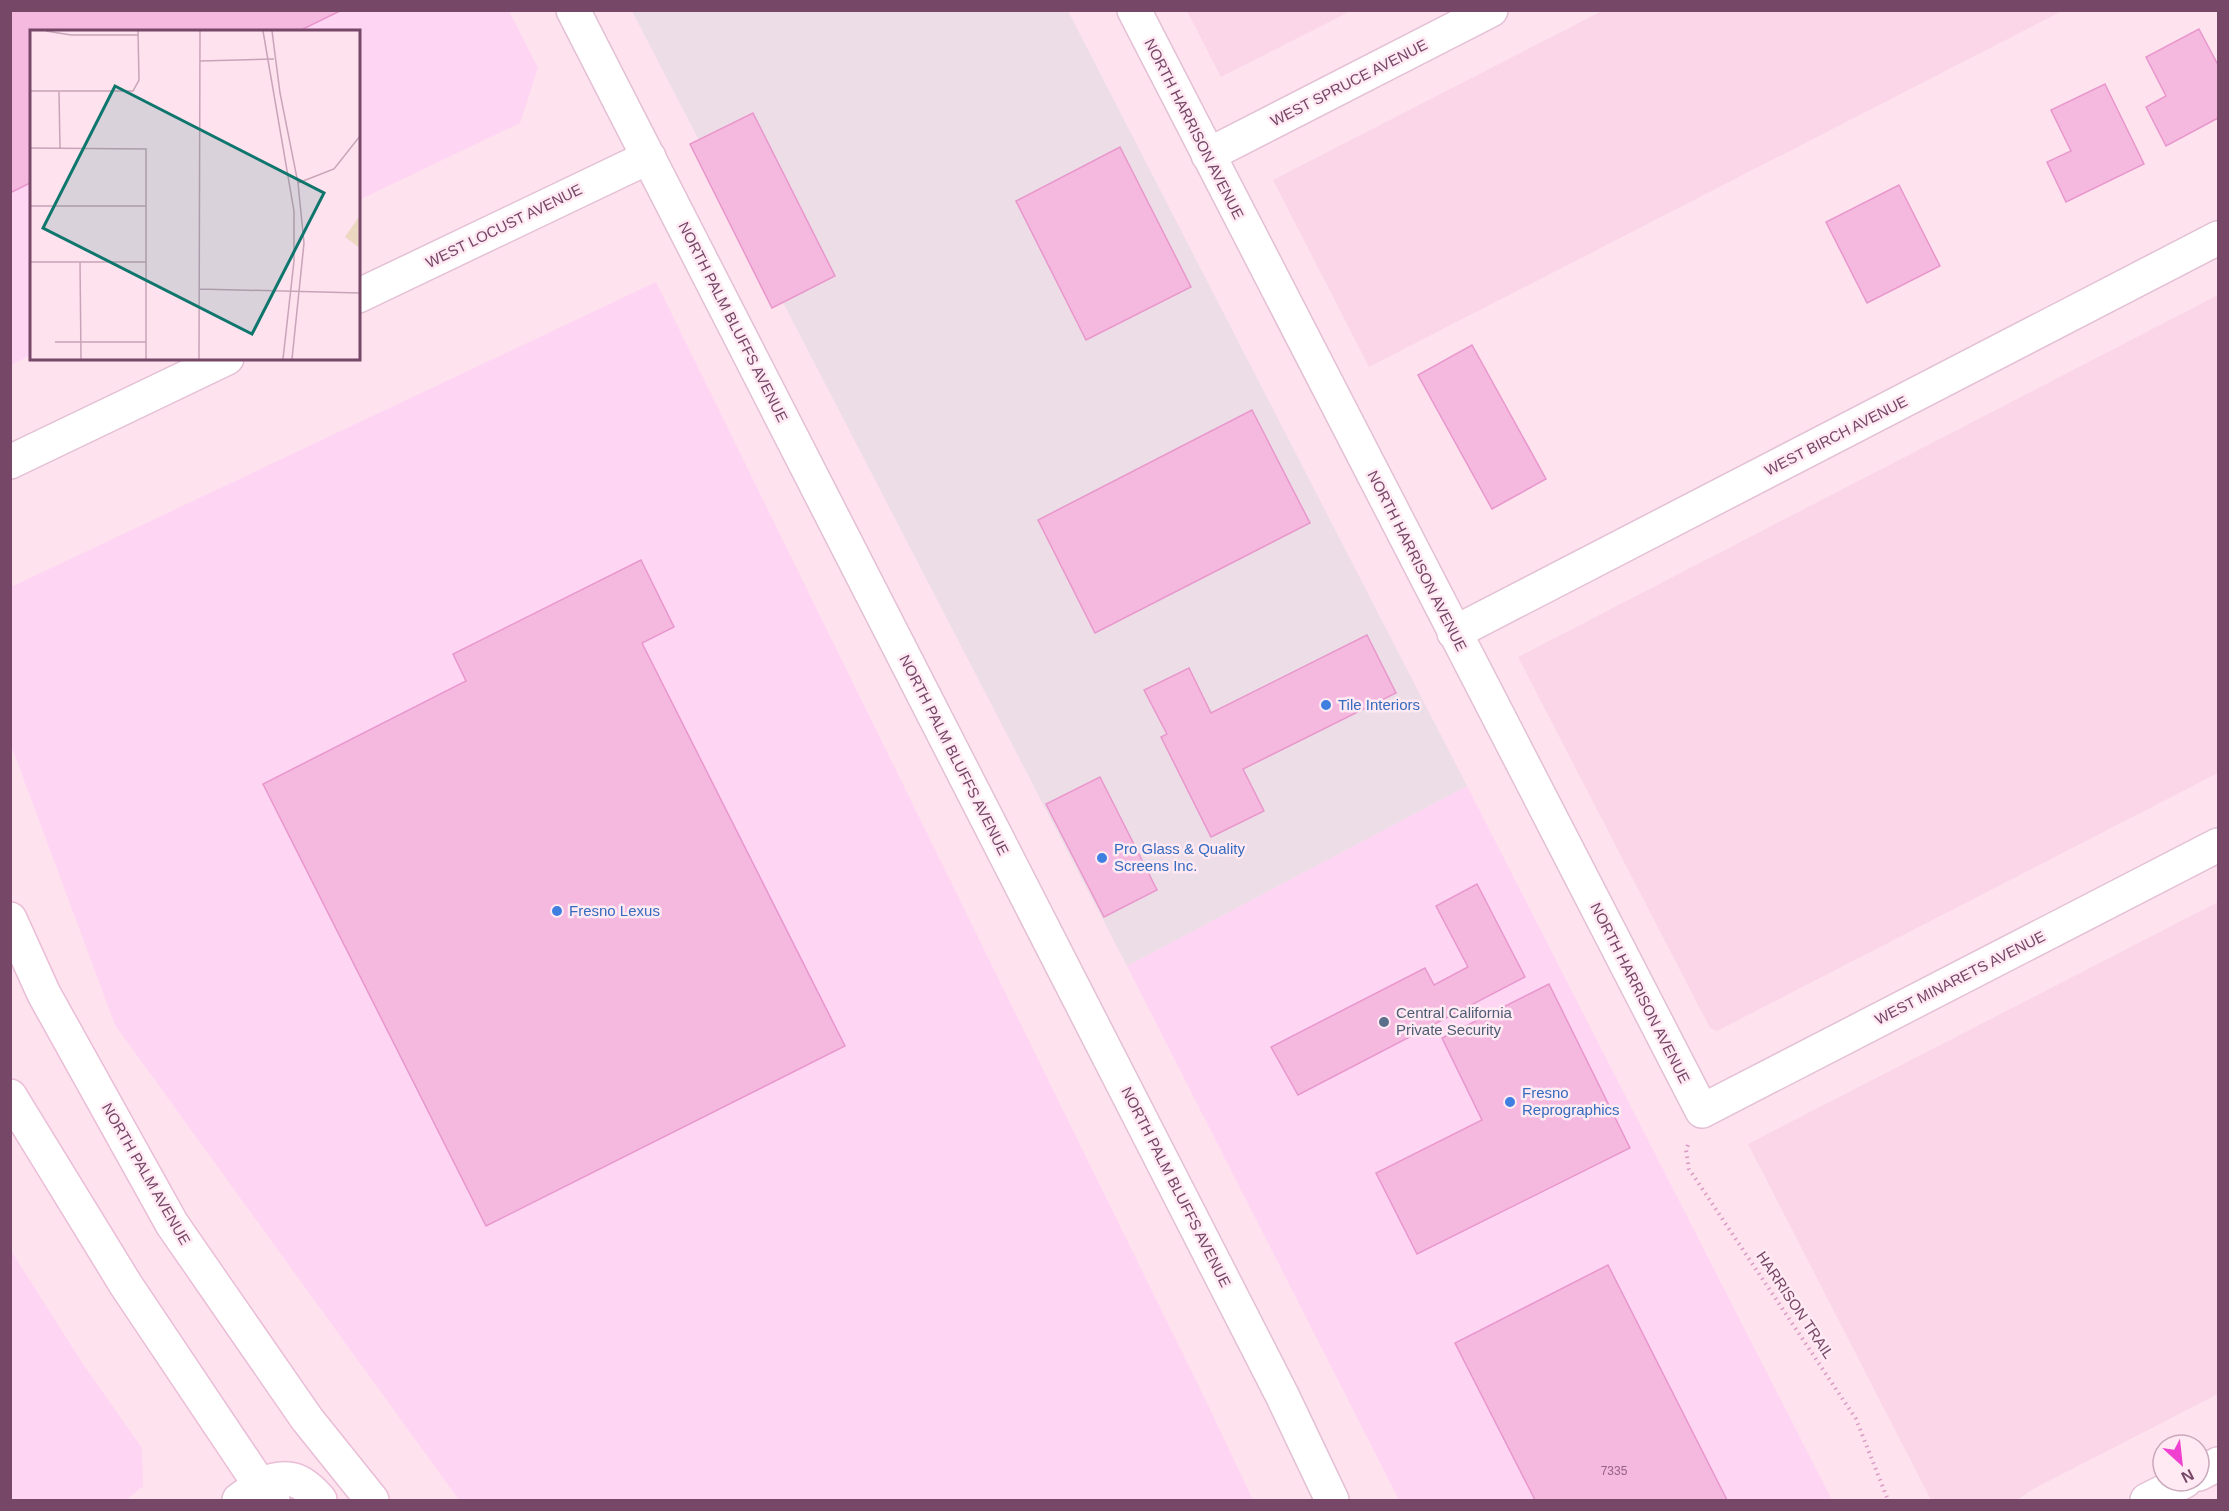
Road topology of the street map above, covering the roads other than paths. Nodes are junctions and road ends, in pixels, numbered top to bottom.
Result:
1 (573, 10) edge
2 (1134, 10) edge
3 (1491, 10) edge
4 (1208, 155) junction
5 (649, 157) junction
6 (2218, 238) edge
7 (360, 295) edge
8 (223, 360) edge
9 (10, 462) edge
10 (1454, 633) junction
11 (2218, 845) edge
12 (10, 919) edge
13 (10, 1096) edge
14 (1702, 1111) joint
15 (2161, 1493) edge
16 (257, 1495) edge
17 (320, 1500) edge
18 (372, 1500) edge
19 (1332, 1500) edge
20 (2147, 1500) edge

1 - 5 street, NORTH PALM BLUFFS AVENUE
2 - 4 street, NORTH HARRISON AVENUE
3 - 4 street, WEST SPRUCE AVENUE
4 - 10 street, NORTH HARRISON AVENUE
5 - 7 street, WEST LOCUST AVENUE
5 - 19 street, NORTH PALM BLUFFS AVENUE
6 - 10 street, WEST BIRCH AVENUE
8 - 9 street
10 - 14 street, NORTH HARRISON AVENUE
11 - 14 street, WEST MINARETS AVENUE
12 - 18 street, NORTH PALM AVENUE
13 - 16 street
15 - 20 street
16 - 17 street

